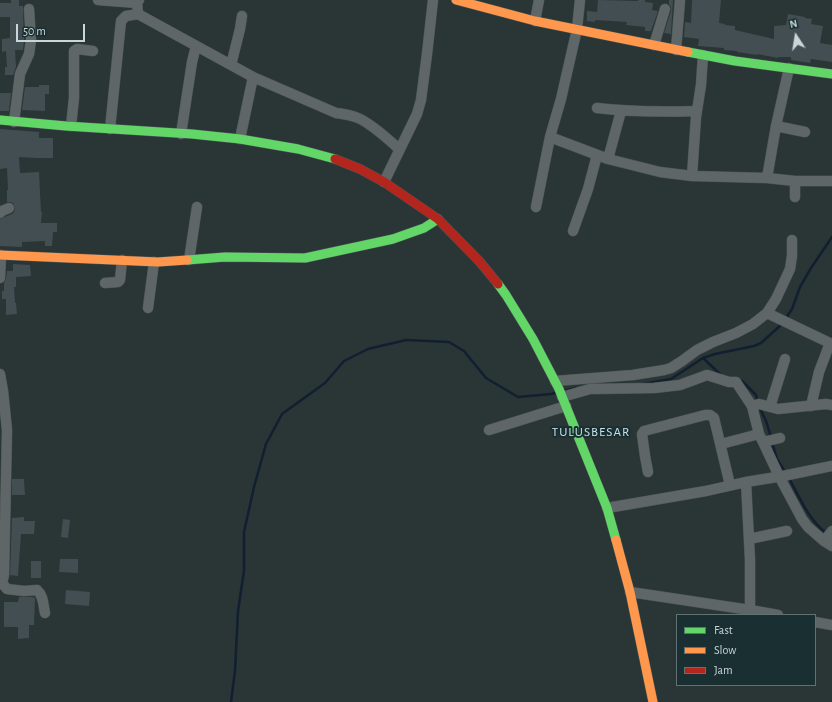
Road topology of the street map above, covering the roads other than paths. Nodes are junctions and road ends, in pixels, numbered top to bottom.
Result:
1 (98, 0) edge
2 (433, 0) edge
3 (456, 0) edge
4 (539, 0) edge
5 (580, 0) edge
6 (680, 0) edge
7 (138, 1) edge
8 (29, 9) dead end
9 (665, 9) dead end
10 (138, 14) junction
11 (242, 16) dead end
12 (535, 21) junction
13 (577, 29) junction
14 (654, 45) junction
15 (196, 46) junction
16 (676, 50) junction
17 (93, 51) dead end
18 (703, 55) junction
19 (231, 65) junction
20 (789, 68) junction
21 (832, 74) edge
22 (253, 77) junction
23 (597, 108) dead end
24 (621, 111) junction
25 (697, 111) junction
26 (0, 120) edge
27 (14, 122) junction
28 (71, 126) junction
29 (776, 126) junction
30 (110, 129) junction
31 (805, 132) dead end
32 (181, 134) junction
33 (550, 137) junction
34 (240, 139) junction
35 (400, 149) junction
36 (597, 155) junction
37 (608, 159) junction
38 (692, 176) junction
39 (767, 178) junction
40 (795, 181) junction
41 (832, 181) edge
42 (384, 182) junction
43 (795, 197) dead end
44 (197, 207) dead end
45 (536, 207) dead end
46 (438, 219) junction
47 (573, 231) dead end
48 (792, 240) dead end
49 (1, 255) edge
50 (122, 260) junction
51 (189, 260) junction
52 (154, 262) junction
53 (0, 278) edge
54 (104, 284) dead end
55 (148, 308) dead end
56 (767, 313) junction
57 (831, 344) edge
58 (785, 359) dead end
59 (0, 374) edge
60 (561, 393) junction
61 (756, 405) junction
62 (832, 405) edge
63 (811, 406) junction
64 (770, 407) junction
65 (489, 430) dead end
66 (768, 439) junction
67 (720, 444) junction
68 (832, 466) edge
69 (648, 472) dead end
70 (785, 475) junction
71 (746, 482) junction
72 (730, 485) junction
73 (607, 508) junction
74 (787, 531) dead end
75 (829, 538) edge
76 (749, 539) junction
77 (1, 584) edge
78 (630, 592) junction
79 (750, 610) junction
80 (45, 613) dead end
81 (772, 614) edge
82 (816, 622) edge
83 (832, 625) edge
84 (653, 702) edge

1 - 7 street
2 - 35 street
3 - 12 street
4 - 12 street
5 - 13 street
6 - 16 street
7 - 10 street
8 - 27 street
9 - 14 street
10 - 15 street
10 - 30 street
11 - 19 street
12 - 13 street
13 - 14 street
13 - 33 street
14 - 16 street
15 - 19 street
15 - 32 street
16 - 18 street
17 - 28 street
18 - 20 street
18 - 25 street
19 - 22 street
20 - 21 street
20 - 29 street
22 - 34 street
22 - 35 street
23 - 24 street
24 - 25 street
24 - 37 street
25 - 38 street
26 - 27 street
27 - 28 street
28 - 30 street
29 - 31 street
29 - 39 street
30 - 32 street
32 - 34 street
33 - 36 street
33 - 45 street
34 - 42 street
35 - 42 street
36 - 37 street
36 - 47 street
37 - 38 street
38 - 39 street
39 - 40 street
40 - 41 street
40 - 43 street
42 - 46 street
44 - 51 street
46 - 51 street
46 - 60 street
48 - 56 street
49 - 50 street
49 - 53 street
50 - 52 street
50 - 54 street
51 - 52 street
52 - 55 street
56 - 57 street
56 - 60 street
57 - 63 street
58 - 64 street
59 - 77 street
60 - 61 street
60 - 65 street
60 - 73 street
61 - 64 street
61 - 66 street
62 - 63 street
63 - 64 street
66 - 67 street
66 - 70 street
67 - 69 street
67 - 72 street
68 - 70 street
70 - 71 street
70 - 75 street
71 - 72 street
71 - 76 street
72 - 73 street
73 - 78 street
74 - 76 street
76 - 79 street
77 - 80 street
78 - 79 street
78 - 84 street
79 - 81 street
82 - 83 street

